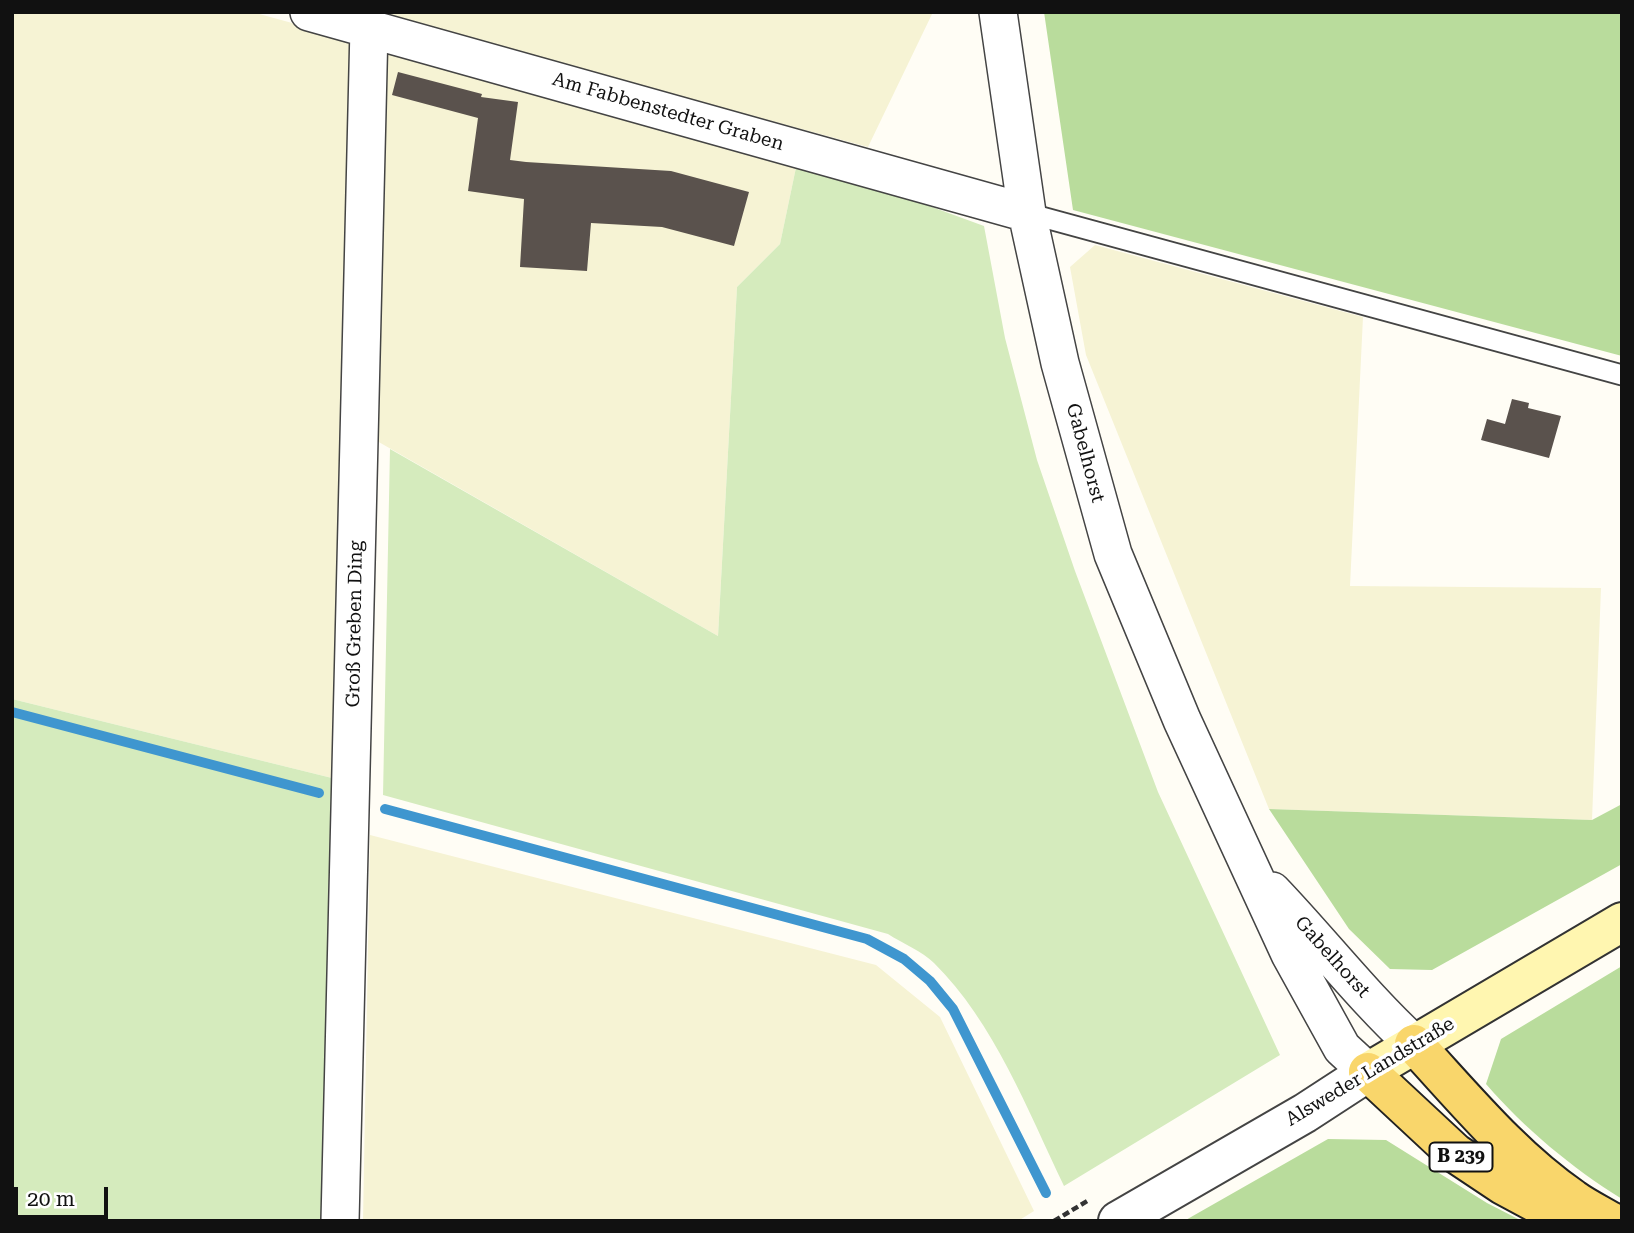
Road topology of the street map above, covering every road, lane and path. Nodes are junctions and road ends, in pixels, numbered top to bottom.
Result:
1 (309, 12) edge
2 (998, 12) edge
3 (369, 28) junction
4 (1027, 213) junction
5 (1622, 375) edge
6 (1251, 869) junction
7 (1622, 922) edge
8 (1414, 1044) junction
9 (1368, 1072) junction
10 (1157, 1211) edge
11 (340, 1221) edge
12 (1118, 1221) edge
13 (1570, 1221) edge
14 (1610, 1221) edge

1 - 3 street, Am Fabbenstedter Graben
2 - 4 street, Gabelhorst
3 - 4 street, Am Fabbenstedter Graben
3 - 11 street, Groß Greben Ding
4 - 5 lane
4 - 6 street, Gabelhorst
6 - 8 street, Gabelhorst
6 - 9 street, Gabelhorst
7 - 8 main road, Alsweder Landstraße
8 - 9 main road, Alsweder Landstraße
8 - 14 main road, B 239
9 - 10 street, Alsweder Landstraße
9 - 13 main road, B 239
10 - 12 street, Alsweder Landstraße

